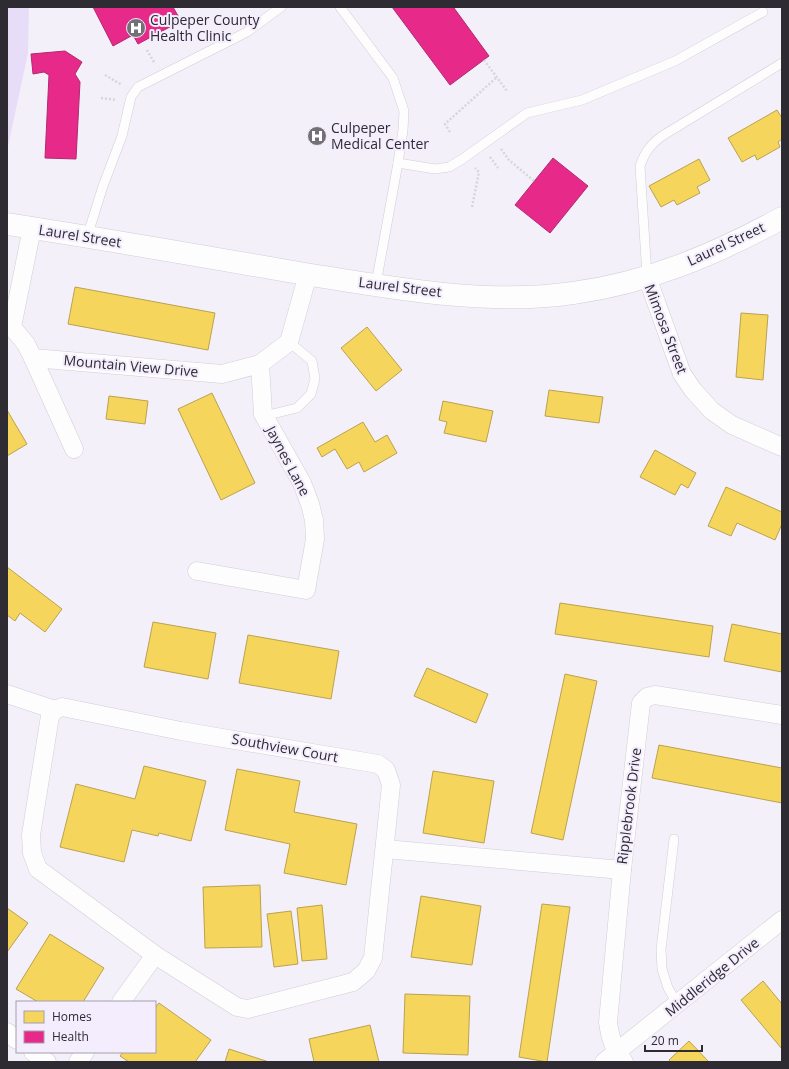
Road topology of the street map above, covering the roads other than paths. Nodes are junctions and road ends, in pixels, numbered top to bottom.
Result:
1 (281, 7) edge
2 (340, 7) edge
3 (763, 12) dead end
4 (782, 63) edge
5 (398, 163) junction
6 (782, 218) edge
7 (7, 224) edge
8 (32, 228) junction
9 (87, 237) junction
10 (308, 274) junction
11 (647, 278) junction
12 (376, 284) junction
13 (10, 324) edge
14 (289, 342) junction
15 (34, 358) junction
16 (260, 364) junction
17 (264, 416) junction
18 (782, 447) edge
19 (74, 448) dead end
20 (197, 571) dead end
21 (7, 694) edge
22 (55, 710) junction
23 (782, 715) edge
24 (674, 839) dead end
25 (385, 849) junction
26 (622, 870) junction
27 (782, 920) edge
28 (155, 955) junction
29 (122, 1001) edge
30 (678, 1005) junction
31 (7, 1032) edge
32 (16, 1039) edge
33 (34, 1053) edge
34 (85, 1053) edge
35 (615, 1059) edge
36 (47, 1062) edge
37 (78, 1062) edge

1 - 9 lane
2 - 5 lane
3 - 5 lane
4 - 11 lane
5 - 12 lane
6 - 11 street, Laurel Street
7 - 8 street, Laurel Street
8 - 9 street, Laurel Street
8 - 13 street
9 - 10 street, Laurel Street
10 - 12 street, Laurel Street
10 - 14 street
11 - 12 street, Laurel Street
11 - 18 street, Mimosa Street
13 - 15 street
14 - 16 street, Mountain View Drive
14 - 17 lane
15 - 16 street, Mountain View Drive
15 - 19 street
16 - 17 street, Jaynes Lane
17 - 20 street, Jaynes Lane
21 - 22 street
22 - 25 street, Southview Court
22 - 28 street, Southview Court
23 - 26 street, Ripplebrook Drive
24 - 30 lane
25 - 26 street
25 - 28 street, Southview Court
26 - 35 street, Ripplebrook Drive
27 - 30 street, Middleridge Drive
28 - 29 street
30 - 35 street, Middleridge Drive
31 - 32 street
33 - 36 street
34 - 37 street

